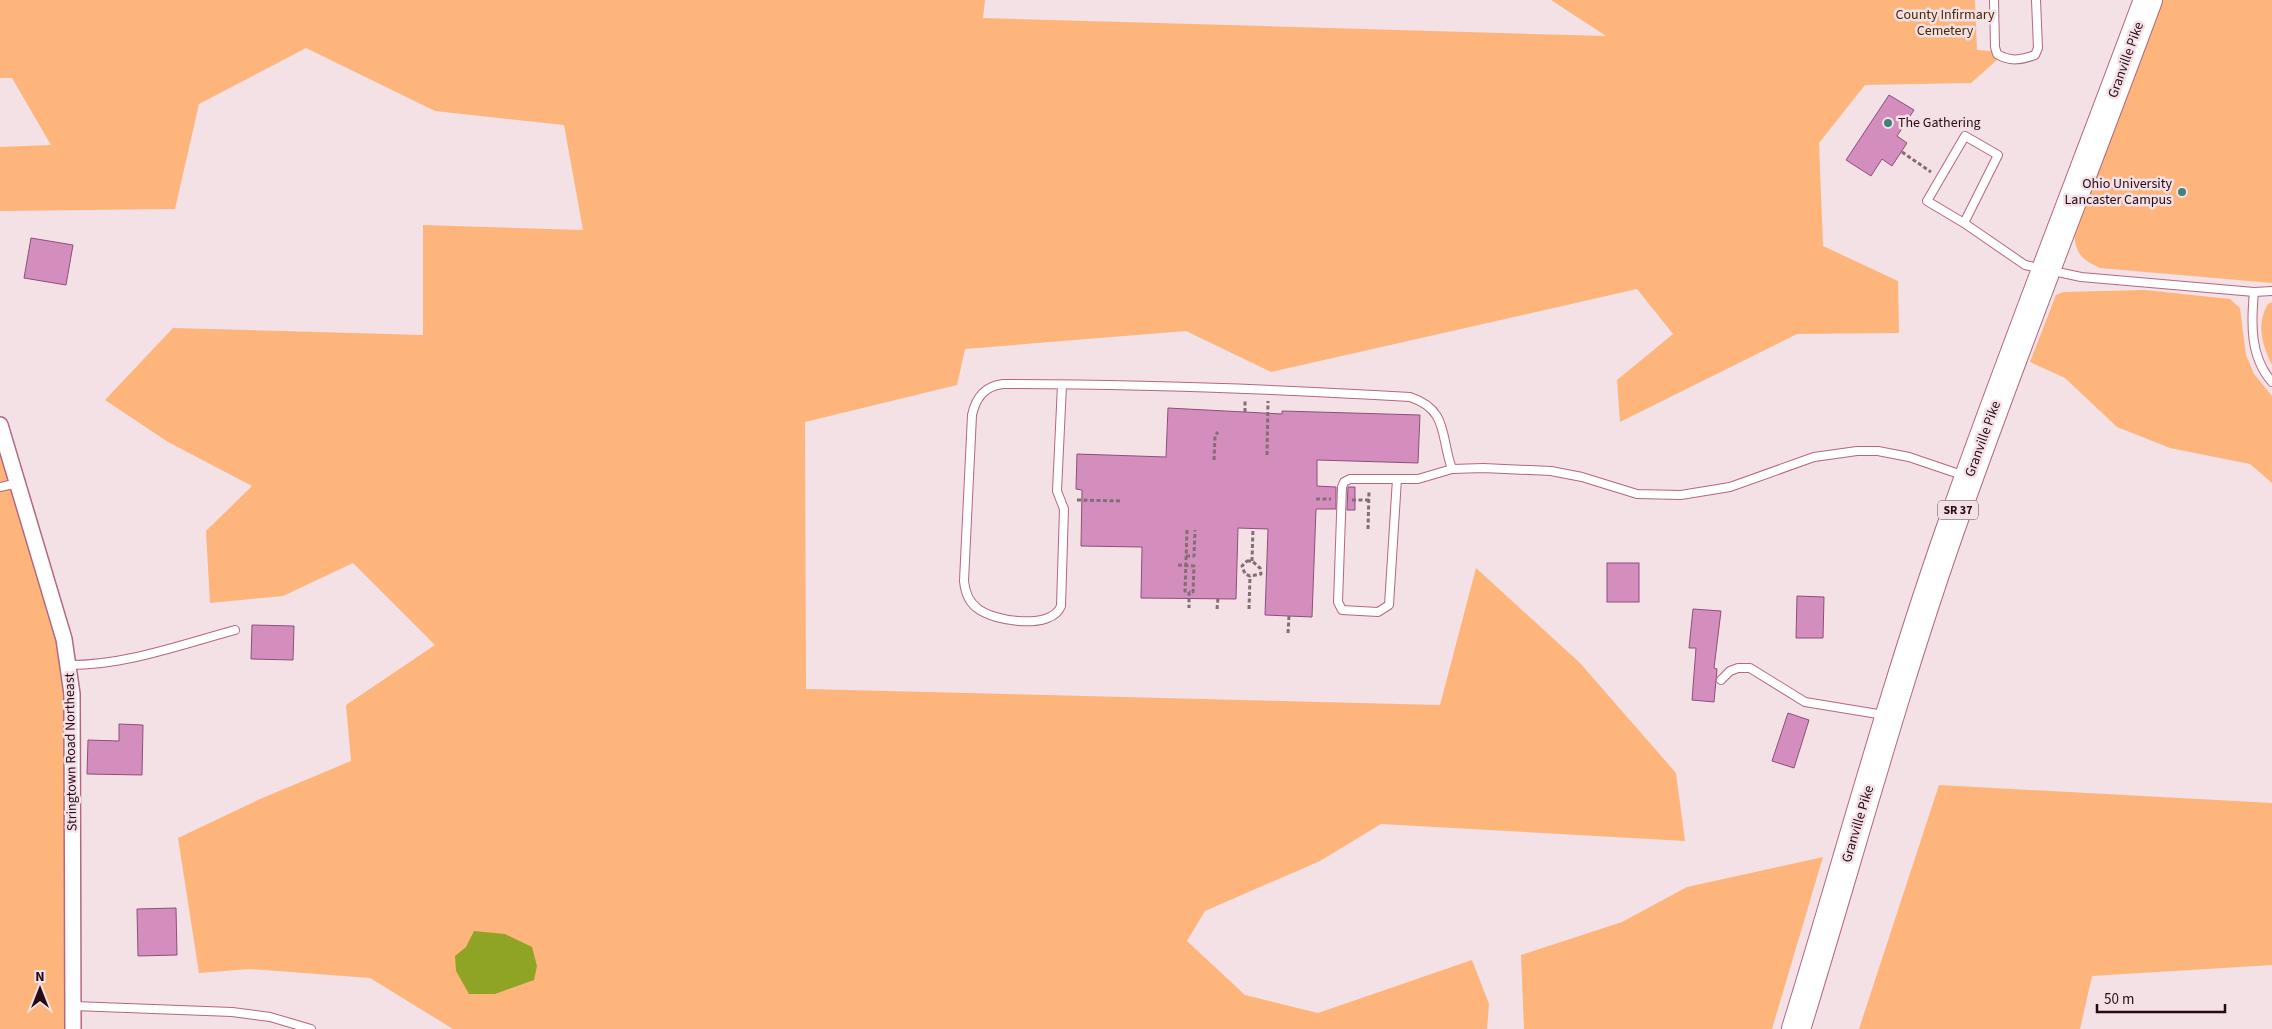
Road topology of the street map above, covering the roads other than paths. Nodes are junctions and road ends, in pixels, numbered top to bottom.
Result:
1 (1994, 0) edge
2 (2036, 0) edge
3 (2148, 0) edge
4 (1964, 222) junction
5 (2046, 271) junction
6 (2272, 291) edge
7 (2254, 292) junction
8 (2272, 382) edge
9 (1062, 385) junction
10 (0, 425) edge
11 (1452, 469) junction
12 (1969, 478) junction
13 (1397, 479) junction
14 (18, 483) junction
15 (0, 487) edge
16 (235, 630) dead end
17 (69, 665) junction
18 (1721, 680) dead end
19 (1891, 717) junction
20 (74, 1006) junction
21 (73, 1029) edge
22 (311, 1029) edge
23 (1796, 1029) edge

1 - 2 lane
3 - 5 highway, Granville Pike / SR 37
4 - 4 lane
4 - 5 lane
5 - 7 lane
5 - 12 highway, Granville Pike / SR 37
6 - 7 lane
7 - 8 lane
9 - 9 lane
9 - 11 lane
10 - 14 street, Stringtown Road Northeast
11 - 12 lane
11 - 13 lane
12 - 19 highway, Granville Pike / SR 37
13 - 13 lane
14 - 15 lane
14 - 17 street, Stringtown Road Northeast
16 - 17 lane
17 - 20 street, Stringtown Road Northeast
18 - 19 lane
19 - 23 highway, Granville Pike / SR 37
20 - 21 street, Stringtown Road Northeast
20 - 22 lane

